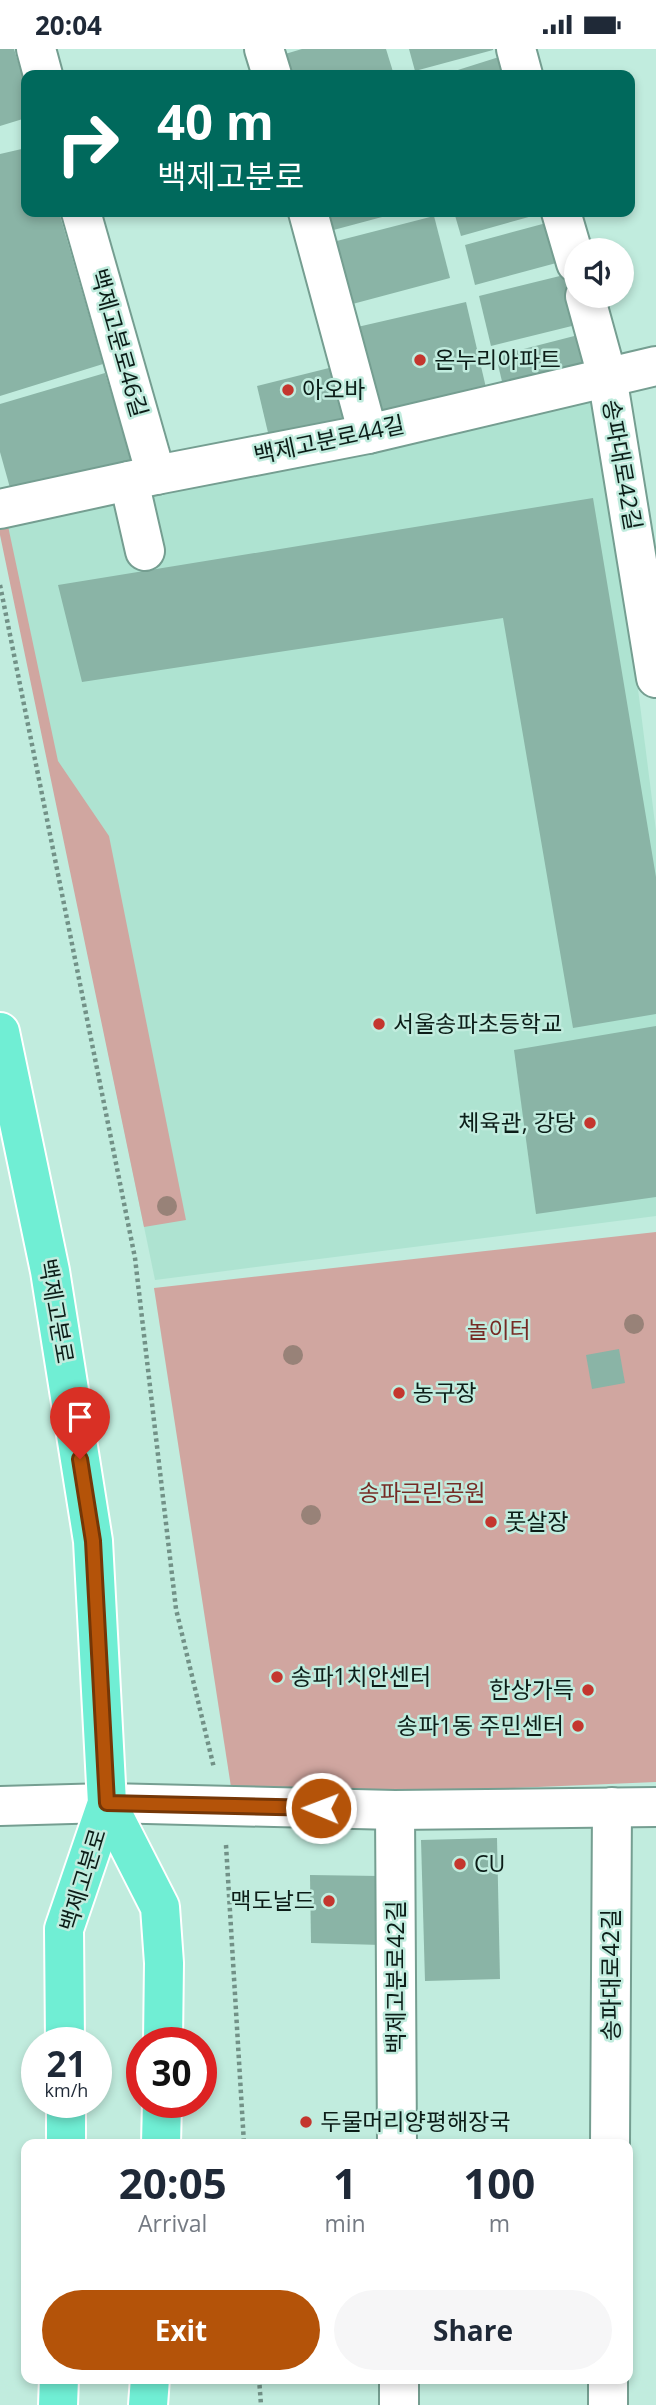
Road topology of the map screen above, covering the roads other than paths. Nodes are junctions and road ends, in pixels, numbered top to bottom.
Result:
1 (36, 49) edge
2 (264, 49) edge
3 (516, 49) edge
4 (42, 70) edge
5 (270, 70) edge
6 (522, 70) edge
7 (83, 217) edge
8 (309, 217) edge
9 (562, 217) edge
10 (569, 238) edge
11 (588, 308) edge
12 (656, 366) edge
13 (607, 376) junction
14 (368, 434) junction
15 (142, 478) junction
16 (0, 509) edge
17 (145, 551) dead end
18 (649, 581) edge
19 (656, 678) edge
20 (0, 1032) edge
21 (107, 1803) junction
22 (0, 1806) edge
23 (612, 1807) junction
24 (656, 1807) edge
25 (395, 1810) junction
26 (65, 2027) edge
27 (163, 2027) edge
28 (66, 2118) edge
29 (162, 2118) edge
30 (66, 2139) edge
31 (161, 2139) edge
32 (397, 2139) edge
33 (610, 2139) edge
34 (59, 2384) edge
35 (150, 2384) edge
36 (399, 2384) edge
37 (608, 2384) edge
38 (58, 2405) edge
39 (148, 2405) edge
40 (399, 2405) edge
41 (608, 2405) edge

1 - 4 street
2 - 5 street
3 - 6 street
7 - 15 street, 백제고분로46길
8 - 14 street
9 - 10 street
11 - 13 street, 송파대로42길
12 - 13 street, 백제고분로44길
13 - 14 street, 백제고분로44길
13 - 18 street, 송파대로42길
14 - 15 street, 백제고분로44길
15 - 16 street, 백제고분로44길
15 - 17 street, 백제고분로46길
18 - 19 street, 송파대로42길
20 - 21 main road, 백제고분로
21 - 22 street
21 - 25 street
21 - 26 main road, 백제고분로
21 - 27 main road, 백제고분로
23 - 24 street
23 - 25 street
23 - 33 street, 송파대로42길
25 - 32 street, 백제고분로42길
28 - 30 main road
29 - 31 main road
34 - 38 main road
35 - 39 main road
36 - 40 street
37 - 41 street

